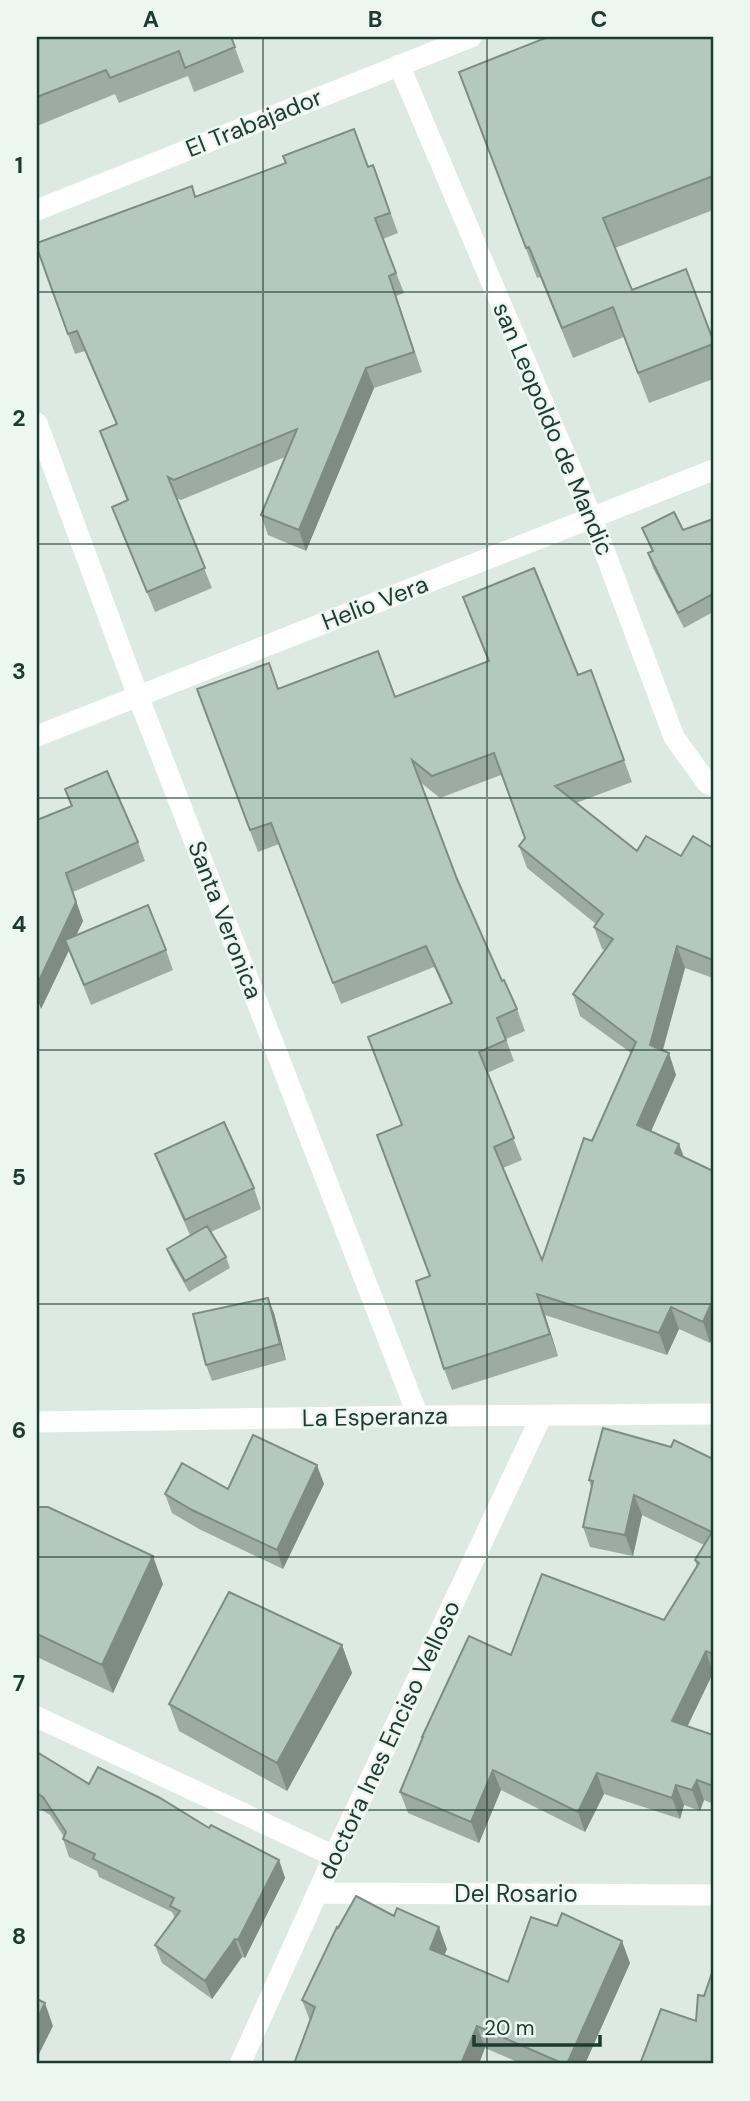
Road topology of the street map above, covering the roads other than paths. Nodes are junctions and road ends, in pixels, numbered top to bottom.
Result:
1 (471, 37) edge
2 (400, 65) junction
3 (37, 210) edge
4 (37, 424) edge
5 (713, 470) edge
6 (592, 518) junction
7 (138, 696) junction
8 (37, 736) edge
9 (713, 786) edge
10 (713, 1414) edge
11 (418, 1416) junction
12 (541, 1417) junction
13 (37, 1422) edge
14 (37, 1717) edge
15 (334, 1856) junction
16 (318, 1893) junction
17 (713, 1895) edge
18 (240, 2064) edge

1 - 2 street, El Trabajador
2 - 3 street, El Trabajador
2 - 6 street, san Leopoldo de Mandic
4 - 7 street, Santa Veronica
5 - 6 street, Helio Vera
6 - 7 street, Helio Vera
6 - 9 street, san Leopoldo de Mandic
7 - 8 street, Helio Vera
7 - 11 street, Santa Veronica
10 - 12 street, La Esperanza
11 - 12 street, La Esperanza
11 - 13 street, La Esperanza
12 - 15 street, doctora Ines Enciso Velloso
14 - 15 street
15 - 16 street, doctora Ines Enciso Velloso
16 - 17 street, Del Rosario
16 - 18 street, doctora Ines Enciso Velloso

